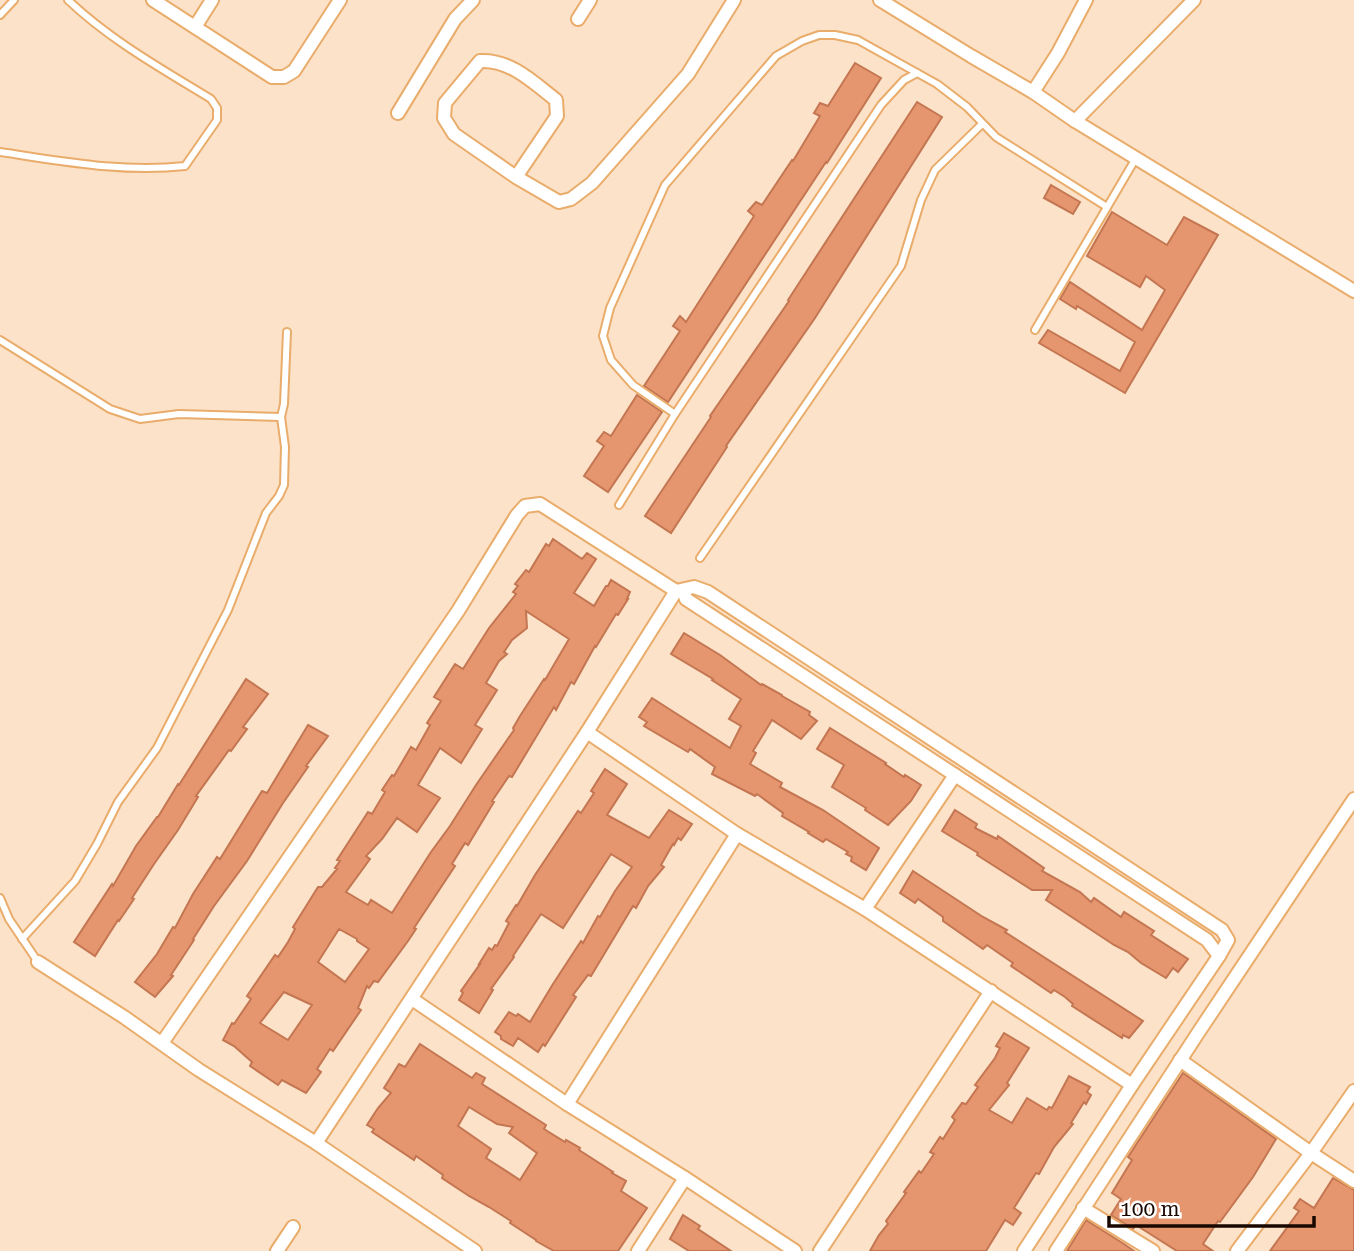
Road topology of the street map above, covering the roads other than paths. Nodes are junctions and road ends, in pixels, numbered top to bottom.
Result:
1 (14, 0) edge
2 (68, 0) edge
3 (153, 0) edge
4 (212, 0) edge
5 (340, 0) edge
6 (473, 0) edge
7 (590, 0) edge
8 (734, 0) edge
9 (880, 0) edge
10 (1086, 0) edge
11 (1194, 0) edge
12 (901, 6) edge
13 (0, 15) edge
14 (578, 19) dead end
15 (195, 27) junction
16 (918, 73) junction
17 (1032, 92) junction
18 (398, 113) dead end
19 (1075, 121) junction
20 (982, 124) junction
21 (0, 152) edge
22 (1136, 158) junction
23 (516, 177) junction
24 (1107, 206) junction
25 (1354, 291) edge
26 (1035, 330) dead end
27 (287, 332) dead end
28 (0, 340) edge
29 (675, 414) junction
30 (281, 417) junction
31 (619, 505) dead end
32 (700, 558) dead end
33 (679, 590) junction
34 (587, 732) junction
35 (955, 775) junction
36 (1354, 799) edge
37 (737, 834) junction
38 (0, 898) edge
39 (865, 909) junction
40 (22, 939) junction
41 (1219, 956) junction
42 (38, 962) joint
43 (991, 991) junction
44 (412, 999) junction
45 (162, 1043) junction
46 (1180, 1060) junction
47 (1132, 1085) junction
48 (1354, 1091) edge
49 (568, 1104) junction
50 (316, 1143) junction
51 (1311, 1153) junction
52 (685, 1178) junction
53 (1354, 1181) edge
54 (1083, 1208) junction
55 (293, 1227) dead end
56 (472, 1250) edge
57 (277, 1251) edge
58 (638, 1251) edge
59 (795, 1251) edge
60 (820, 1251) edge
61 (1024, 1251) edge
62 (1056, 1251) edge
63 (1153, 1251) edge
64 (1237, 1251) edge

1 - 13 lane
2 - 21 lane
3 - 15 street
4 - 15 street
5 - 15 street
6 - 18 street
7 - 14 street
8 - 23 street
9 - 12 street
10 - 17 street
11 - 19 street
12 - 17 street
16 - 20 lane
16 - 29 lane
16 - 29 lane
17 - 19 street
19 - 22 street
20 - 24 lane
20 - 32 lane
22 - 24 lane
22 - 25 street
23 - 23 street
24 - 26 lane
27 - 30 lane
28 - 30 lane
29 - 31 lane
30 - 40 lane
33 - 34 street
33 - 35 street
33 - 41 street
33 - 45 street
34 - 37 street
34 - 44 street
35 - 39 street
35 - 41 street
36 - 46 street
37 - 39 street
37 - 49 street
38 - 40 lane
39 - 43 street
40 - 42 lane
41 - 47 street
42 - 45 street
43 - 47 street
43 - 60 street
44 - 49 street
44 - 50 street
45 - 50 street
46 - 51 street
46 - 54 street
47 - 61 street
48 - 51 street
49 - 52 street
50 - 56 street
51 - 53 street
51 - 64 street
52 - 58 street
52 - 59 street
54 - 62 street
54 - 63 street
55 - 57 street

